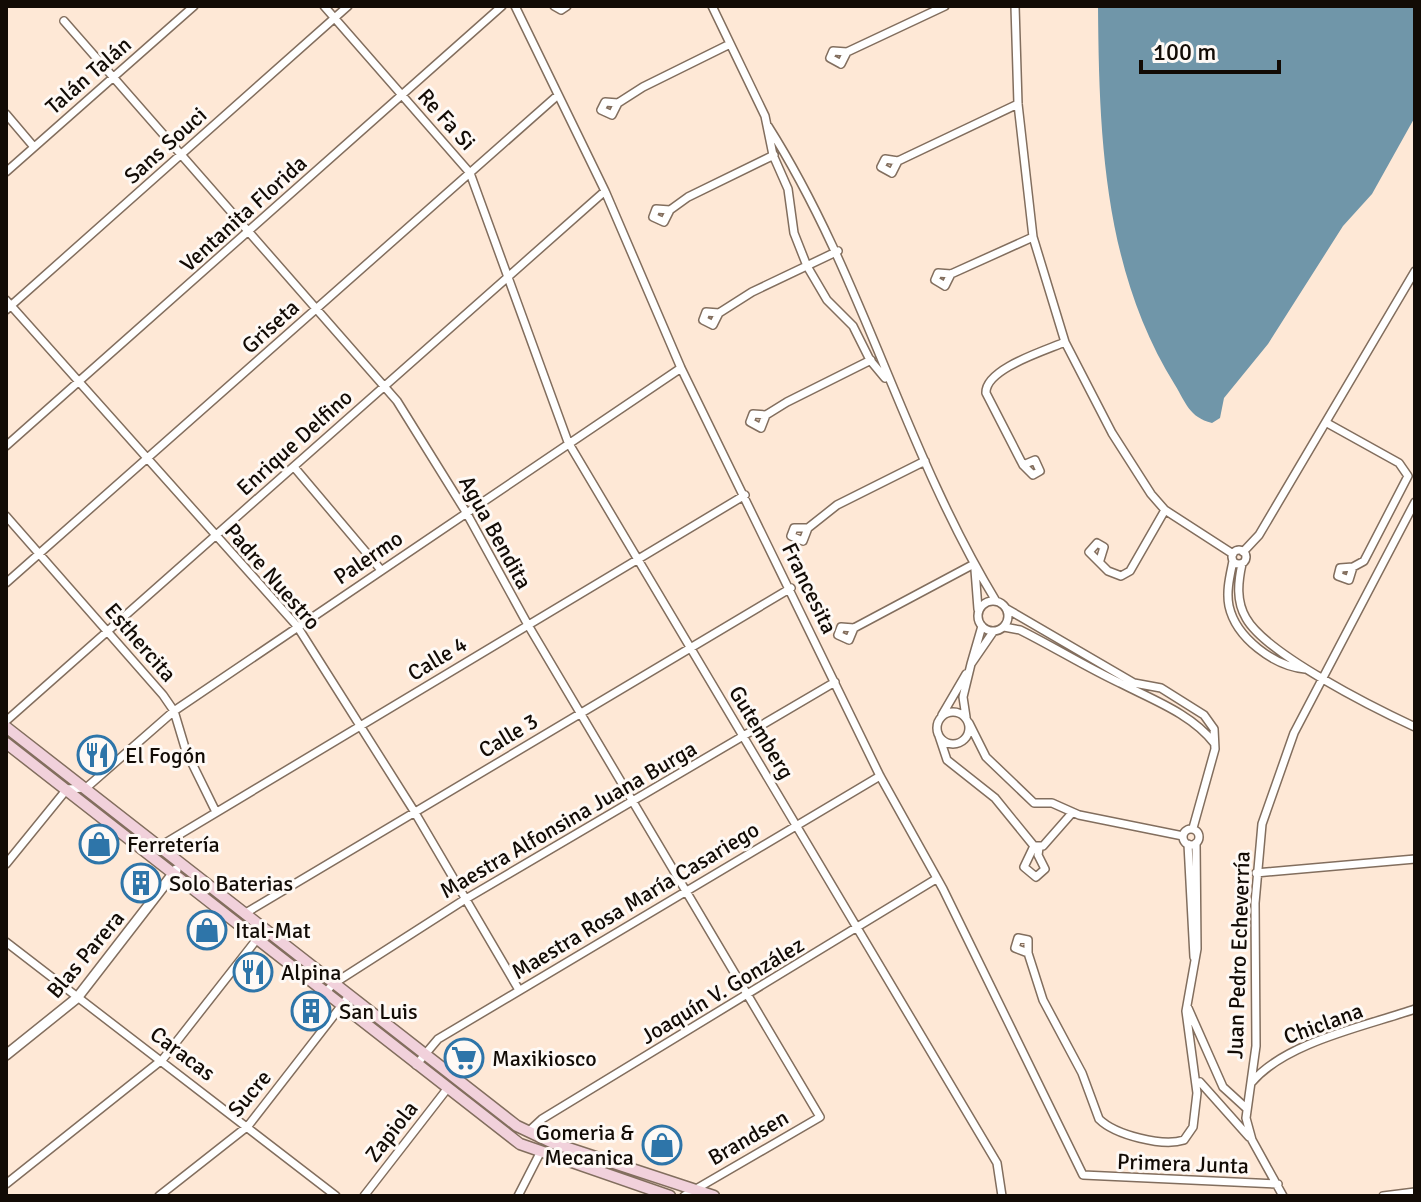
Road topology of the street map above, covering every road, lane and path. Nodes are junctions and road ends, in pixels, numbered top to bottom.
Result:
1 (324, 6) edge
2 (348, 6) edge
3 (502, 6) edge
4 (515, 6) edge
5 (554, 6) edge
6 (567, 6) edge
7 (712, 6) edge
8 (945, 6) edge
9 (1015, 6) edge
10 (189, 7) edge
11 (335, 18) junction
12 (64, 21) dead end
13 (730, 44) junction
14 (847, 52) dead end
15 (112, 78) junction
16 (558, 95) junction
17 (402, 96) junction
18 (618, 103) dead end
19 (1018, 104) junction
20 (6, 114) edge
21 (768, 126) junction
22 (34, 147) junction
23 (783, 150) junction
24 (180, 155) junction
25 (773, 155) junction
26 (898, 161) dead end
27 (6, 172) edge
28 (470, 173) junction
29 (605, 191) junction
30 (670, 210) dead end
31 (248, 233) junction
32 (1033, 237) junction
33 (838, 251) junction
34 (807, 266) junction
35 (1415, 271) edge
36 (951, 274) dead end
37 (507, 277) junction
38 (8, 305) edge
39 (317, 309) junction
40 (719, 313) dead end
41 (1065, 342) junction
42 (880, 356) junction
43 (870, 360) junction
44 (681, 368) junction
45 (80, 381) junction
46 (889, 382) junction
47 (384, 385) junction
48 (766, 415) dead end
49 (1327, 423) junction
50 (568, 442) junction
51 (6, 446) edge
52 (147, 459) junction
53 (925, 461) junction
54 (1023, 465) dead end
55 (294, 467) junction
56 (745, 495) junction
57 (1415, 502) edge
58 (1165, 510) junction
59 (466, 512) junction
60 (6, 516) edge
61 (808, 528) dead end
62 (215, 536) junction
63 (1243, 552) junction
64 (40, 553) junction
65 (1233, 558) junction
66 (637, 559) junction
67 (1100, 560) dead end
68 (974, 564) junction
69 (1242, 564) junction
70 (1353, 567) dead end
71 (381, 570) junction
72 (6, 583) edge
73 (791, 588) junction
74 (996, 601) junction
75 (1007, 609) junction
76 (978, 613) junction
77 (528, 625) junction
78 (297, 626) junction
79 (982, 626) junction
80 (1004, 627) junction
81 (854, 628) dead end
82 (995, 631) junction
83 (107, 632) junction
84 (690, 648) junction
85 (969, 668) junction
86 (1305, 669) junction
87 (1320, 677) junction
88 (835, 682) junction
89 (1137, 686) junction
90 (174, 711) junction
91 (581, 713) junction
92 (940, 718) junction
93 (968, 721) junction
94 (6, 724) edge
95 (358, 725) junction
96 (1415, 727) edge
97 (938, 733) junction
98 (745, 736) junction
99 (6, 743) edge
100 (1215, 744) junction
101 (880, 776) junction
102 (86, 788) junction
103 (67, 789) junction
104 (633, 802) junction
105 (414, 811) junction
106 (216, 812) junction
107 (1072, 813) junction
108 (797, 825) junction
109 (1193, 828) junction
110 (1183, 836) junction
111 (1192, 844) junction
112 (160, 846) junction
113 (150, 855) junction
114 (1415, 859) edge
115 (6, 864) edge
116 (177, 869) junction
117 (1256, 873) junction
118 (936, 879) junction
119 (686, 891) junction
120 (464, 900) junction
121 (244, 914) junction
122 (858, 929) junction
123 (257, 939) junction
124 (6, 942) edge
125 (1028, 953) dead end
126 (333, 984) junction
127 (519, 990) junction
128 (325, 993) junction
129 (750, 994) junction
130 (349, 996) junction
131 (77, 998) junction
132 (1186, 1004) junction
133 (341, 1006) junction
134 (1415, 1009) edge
135 (424, 1054) junction
136 (6, 1055) edge
137 (163, 1059) junction
138 (1211, 1061) junction
139 (416, 1065) junction
140 (1194, 1068) junction
141 (1215, 1070) junction
142 (1198, 1081) junction
143 (1251, 1084) junction
144 (447, 1089) junction
145 (1246, 1108) junction
146 (820, 1117) joint
147 (248, 1126) junction
148 (528, 1132) junction
149 (1252, 1140) junction
150 (540, 1153) junction
151 (1086, 1177) joint
152 (6, 1184) edge
153 (1278, 1184) junction
154 (1415, 1192) edge
155 (689, 1193) edge
156 (165, 1194) edge
157 (336, 1196) edge
158 (364, 1196) edge
159 (518, 1196) edge
160 (670, 1196) edge
161 (714, 1196) edge
162 (1002, 1196) edge
163 (1283, 1196) edge
164 (1383, 1196) edge

1 - 11 street, Re Fa Si
2 - 11 street, Sans Souci
3 - 17 street, Ventanita Florida
4 - 16 street, Francesita
5 - 6 street
7 - 13 street
8 - 14 street
9 - 19 street
10 - 15 street, Talán Talán
11 - 17 street, Re Fa Si
11 - 24 street, Sans Souci
12 - 15 street, Agua Bendita
13 - 18 street
13 - 21 street
15 - 22 street, Talán Talán
15 - 24 street, Agua Bendita
16 - 28 street, Griseta
16 - 29 street, Francesita
17 - 28 street, Re Fa Si
17 - 31 street, Ventanita Florida
19 - 26 street
19 - 32 street
20 - 22 street
21 - 23 street
21 - 25 street
22 - 27 street, Talán Talán
23 - 25 street
23 - 33 street
24 - 31 street, Agua Bendita
24 - 38 street, Sans Souci
25 - 30 street
25 - 34 street
28 - 37 street, Re Fa Si
28 - 39 street, Griseta
29 - 37 street, Enrique Delfino
29 - 44 street, Francesita
31 - 39 street, Agua Bendita
31 - 45 street, Ventanita Florida
32 - 36 street
32 - 41 street
33 - 34 street
33 - 42 street
34 - 40 street
34 - 43 street
35 - 49 street
37 - 47 street, Enrique Delfino
37 - 50 street, Gutemberg
38 - 45 street, Padre Nuestro
39 - 47 street, Agua Bendita
39 - 52 street, Griseta
41 - 54 street
41 - 58 street
42 - 43 street
42 - 46 street
43 - 46 street
43 - 48 street
44 - 50 street, Palermo
44 - 56 street, Francesita
45 - 51 street, Ventanita Florida
45 - 52 street, Padre Nuestro
46 - 53 street
47 - 55 street, Enrique Delfino
47 - 59 street, Agua Bendita
49 - 63 street
49 - 70 street
50 - 59 street, Palermo
50 - 66 street, Gutemberg
52 - 62 street, Padre Nuestro
52 - 64 street, Griseta
53 - 61 street
53 - 68 street
55 - 62 street, Enrique Delfino
55 - 71 street
56 - 66 street, Calle 4
56 - 73 street, Francesita
57 - 87 street, Juan Pedro Echeverría
58 - 65 street
58 - 67 street
59 - 71 street, Palermo
59 - 77 street, Agua Bendita
60 - 64 street, Esthercita
62 - 78 street, Padre Nuestro
62 - 83 street, Enrique Delfino
63 - 65 street
63 - 69 street
64 - 72 street, Griseta
64 - 83 street, Esthercita
65 - 69 street
65 - 86 street
66 - 77 street, Calle 4
66 - 84 street, Gutemberg
68 - 74 street
68 - 76 street
68 - 81 street
69 - 86 street
71 - 78 street, Palermo
73 - 84 street, Calle 3
73 - 88 street, Francesita
74 - 75 street
74 - 76 street
75 - 80 street
75 - 89 street
76 - 79 street
77 - 91 street, Agua Bendita
77 - 95 street, Calle 4
78 - 90 street, Palermo
78 - 95 street, Padre Nuestro
79 - 82 street
79 - 85 street
80 - 82 street
80 - 89 street
82 - 85 street
83 - 90 street, Esthercita
83 - 94 street, Enrique Delfino
84 - 91 street, Calle 3
84 - 98 street, Gutemberg
85 - 92 street
85 - 93 street
86 - 87 street
87 - 96 street
87 - 117 street, Juan Pedro Echeverría
88 - 98 street, Maestra Alfonsina Juana Burga
88 - 101 street, Francesita
89 - 100 street
89 - 100 street
90 - 102 street, Palermo
90 - 106 street, Esthercita
91 - 104 street, Agua Bendita
91 - 105 street, Calle 3
92 - 93 street
92 - 97 street
93 - 97 street
93 - 107 street
94 - 102 main road
95 - 105 street, Padre Nuestro
95 - 106 street, Calle 4
97 - 107 street
98 - 104 street, Maestra Alfonsina Juana Burga
98 - 108 street, Gutemberg
99 - 103 main road
100 - 109 street
101 - 108 street, Maestra Rosa María Casariego
101 - 118 street, Francesita
102 - 103 street
102 - 112 main road
103 - 113 main road
103 - 115 street
104 - 119 street, Agua Bendita
104 - 120 street, Maestra Alfonsina Juana Burga
105 - 120 street, Padre Nuestro
105 - 121 street, Calle 3
106 - 112 street, Calle 4
107 - 110 street
108 - 119 street, Maestra Rosa María Casariego
108 - 122 street, Gutemberg
109 - 110 street
109 - 111 street
110 - 111 street
111 - 132 street
112 - 113 street, Calle 4
112 - 116 main road
113 - 116 main road
114 - 117 street
116 - 121 main road
116 - 123 main road
116 - 131 street, Blas Parera
117 - 143 street, Juan Pedro Echeverría
118 - 122 street, Joaquín V. González
118 - 151 street, Francesita
119 - 127 street, Maestra Rosa María Casariego
119 - 129 street, Agua Bendita
120 - 126 street, Maestra Alfonsina Juana Burga
120 - 127 street, Padre Nuestro
121 - 126 main road
122 - 129 street, Joaquín V. González
122 - 162 street, Gutemberg
123 - 128 main road
123 - 137 street
124 - 131 street, Caracas
125 - 142 street
126 - 128 street, Maestra Alfonsina Juana Burga
126 - 130 main road
127 - 135 street, Maestra Rosa María Casariego
128 - 133 main road
129 - 146 street, Agua Bendita
129 - 148 street, Joaquín V. González
130 - 133 street, Sucre
130 - 135 main road
131 - 136 street, Blas Parera
131 - 137 street, Caracas
132 - 138 street
132 - 140 street
133 - 139 main road
133 - 147 street, Sucre
134 - 143 street, Chiclana
135 - 139 street, Maestra Rosa María Casariego
135 - 148 main road
137 - 147 street, Caracas
137 - 152 street
138 - 140 street
138 - 141 street
139 - 144 main road
140 - 142 street
141 - 142 street
141 - 145 street
142 - 149 street
143 - 145 street, Juan Pedro Echeverría
144 - 150 main road
144 - 158 street, Zapiola
145 - 149 street, Juan Pedro Echeverría
146 - 155 street, Brandsen
147 - 156 street, Sucre
147 - 157 street, Caracas
148 - 155 main road
149 - 153 street, Juan Pedro Echeverría
150 - 159 street
150 - 160 main road
151 - 153 street, Primera Junta
153 - 163 street, Juan Pedro Echeverría
154 - 164 street
155 - 161 main road

